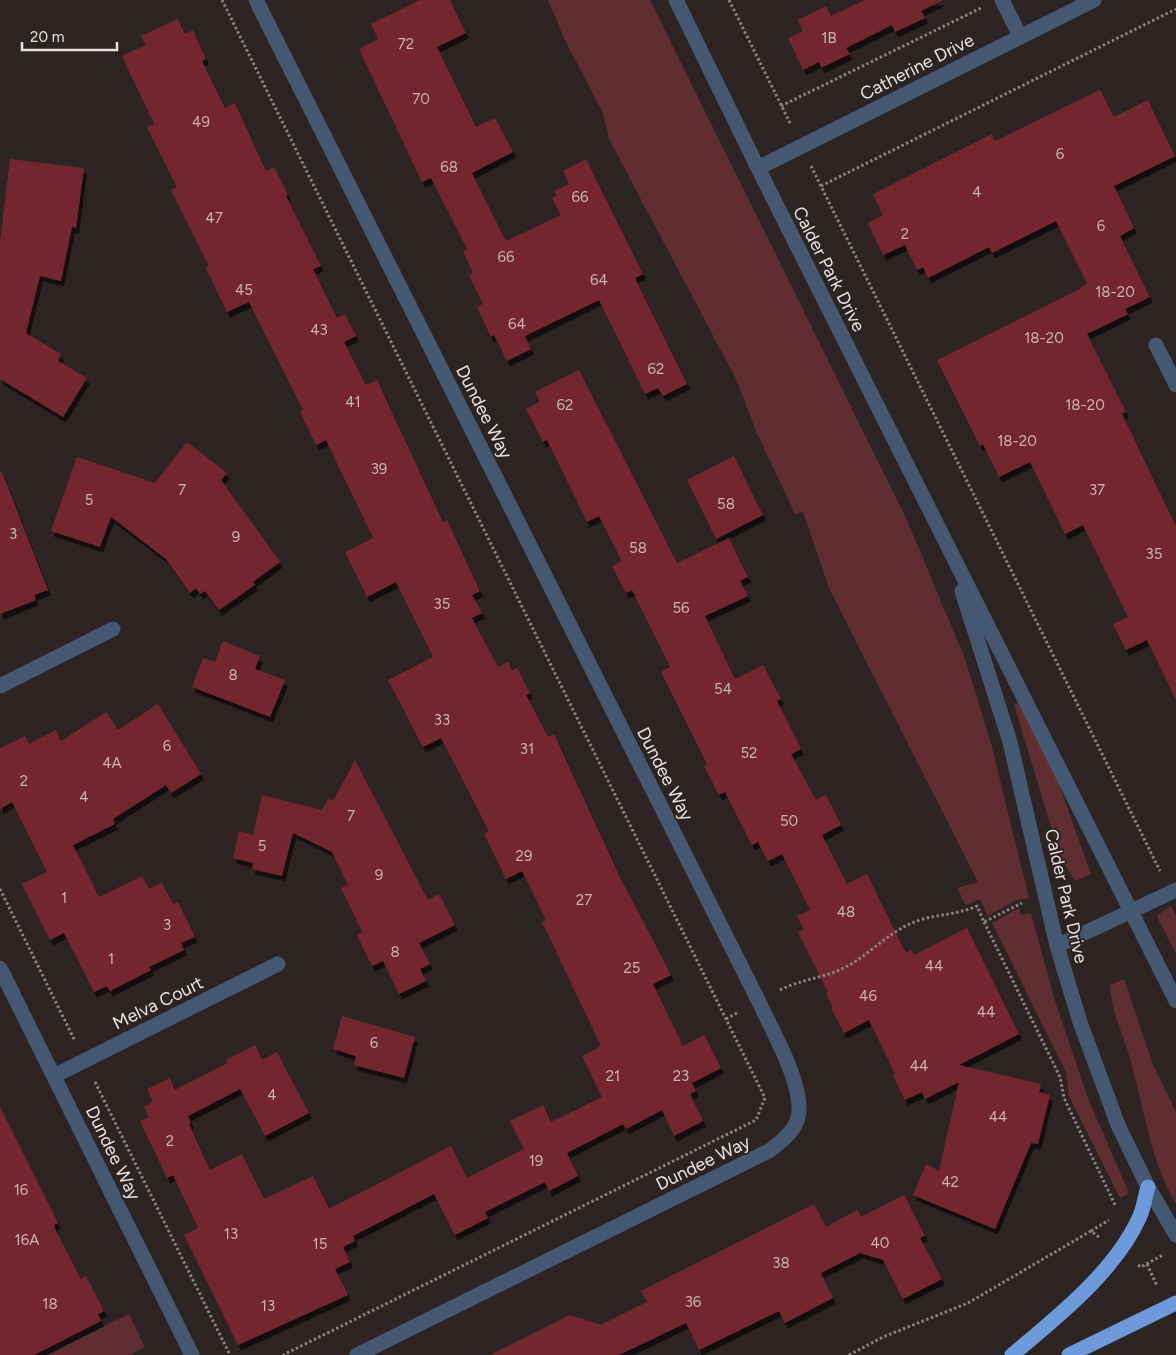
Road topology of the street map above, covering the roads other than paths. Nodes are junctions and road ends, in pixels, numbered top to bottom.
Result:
1 (256, 0) edge
2 (676, 0) edge
3 (1094, 0) edge
4 (995, 2) edge
5 (1020, 36) junction
6 (758, 168) junction
7 (1156, 345) dead end
8 (1176, 385) edge
9 (951, 554) junction
10 (113, 629) dead end
11 (0, 686) edge
12 (1174, 891) edge
13 (1133, 912) junction
14 (1057, 946) junction
15 (278, 964) dead end
16 (0, 968) edge
17 (1176, 1001) edge
18 (54, 1076) junction
19 (1148, 1187) junction
20 (1176, 1235) edge
21 (1176, 1302) edge
22 (192, 1355) edge
23 (357, 1355) edge
24 (1012, 1355) edge
25 (1069, 1355) edge

1 - 23 street, Dundee Way
2 - 6 street, Calder Park Drive
3 - 5 street, Catherine Drive
4 - 5 street
5 - 6 street, Catherine Drive
6 - 9 street, Calder Park Drive
7 - 8 street
9 - 13 street, Calder Park Drive
9 - 14 street, Calder Park Drive
10 - 11 street
12 - 13 street
13 - 14 street
13 - 17 street, Calder Park Drive
14 - 19 street, Calder Park Drive
15 - 18 street, Melva Court
16 - 18 street, Dundee Way
18 - 22 street, Dundee Way
19 - 20 street, Calder Park Drive
19 - 24 highway
21 - 25 highway

